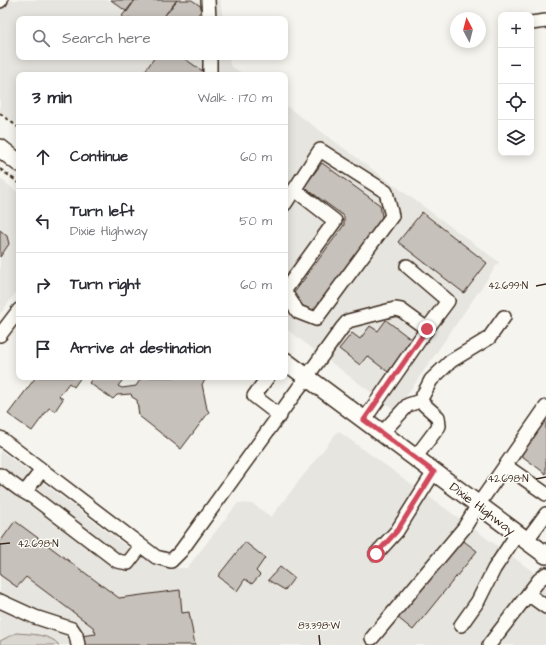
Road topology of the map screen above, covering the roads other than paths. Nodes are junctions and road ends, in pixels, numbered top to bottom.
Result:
1 (208, 0) edge
2 (209, 16) edge
3 (546, 21) edge
4 (534, 23) edge
5 (210, 60) edge
6 (210, 72) edge
7 (0, 148) edge
8 (16, 161) edge
9 (295, 190) junction
10 (288, 200) edge
11 (407, 266) dead end
12 (288, 287) edge
13 (288, 296) edge
14 (16, 314) edge
15 (504, 317) dead end
16 (427, 329) junction
17 (0, 335) edge
18 (288, 363) edge
19 (306, 377) junction
20 (266, 380) edge
21 (420, 401) junction
22 (546, 407) edge
23 (280, 416) junction
24 (364, 420) junction
25 (382, 433) junction
26 (0, 438) edge
27 (415, 458) junction
28 (506, 466) junction
29 (42, 470) junction
30 (434, 472) junction
31 (0, 474) edge
32 (25, 492) junction
33 (546, 494) edge
34 (478, 505) junction
35 (546, 514) edge
36 (522, 537) junction
37 (141, 546) junction
38 (376, 554) dead end
39 (546, 556) edge
40 (546, 574) edge
41 (528, 594) junction
42 (0, 601) edge
43 (546, 607) edge
44 (461, 625) dead end
45 (372, 638) dead end
46 (78, 645) edge
47 (489, 645) edge

1 - 2 street
3 - 4 street
5 - 6 street
7 - 8 main road
9 - 10 street
9 - 12 street
9 - 13 street
11 - 16 street
14 - 17 street
15 - 21 street
16 - 19 street
16 - 24 street
18 - 19 main road, Dixie Highway
19 - 23 street
19 - 24 main road, Dixie Highway
20 - 23 street
21 - 25 street
21 - 27 street
22 - 28 street
23 - 37 street
24 - 25 main road, Dixie Highway
25 - 27 main road, Dixie Highway
26 - 29 street
27 - 30 main road, Dixie Highway
28 - 33 street
28 - 34 street
29 - 32 street
29 - 37 street
30 - 34 main road, Dixie Highway
30 - 38 street
31 - 32 street
32 - 37 street
34 - 36 main road, Dixie Highway
34 - 45 street
35 - 36 street
36 - 39 main road, Dixie Highway
36 - 44 street
40 - 41 street
41 - 43 street
41 - 47 street
42 - 46 street

